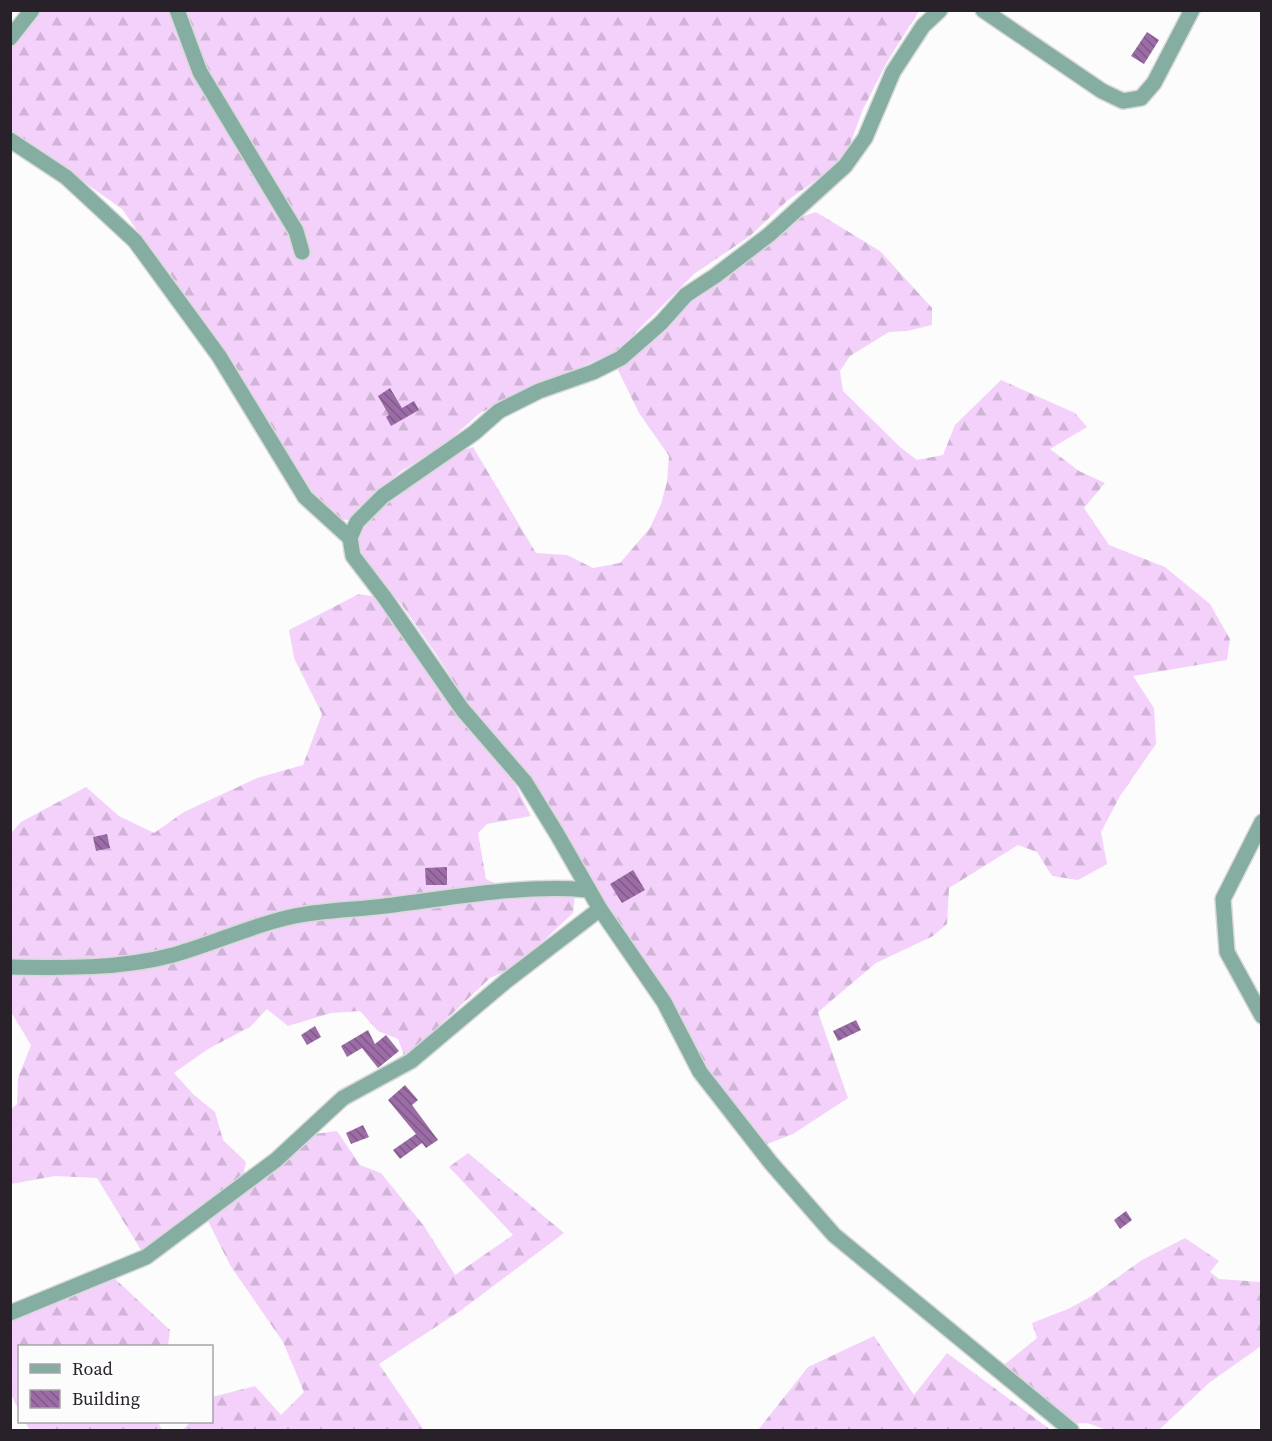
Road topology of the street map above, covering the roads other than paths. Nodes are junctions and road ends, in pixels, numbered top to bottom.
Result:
1 (32, 10) edge
2 (177, 10) edge
3 (939, 10) edge
4 (983, 10) edge
5 (1192, 10) edge
6 (10, 38) edge
7 (10, 140) edge
8 (302, 252) dead end
9 (350, 538) junction
10 (1262, 822) edge
11 (588, 890) junction
12 (600, 909) junction
13 (10, 967) edge
14 (1262, 1016) edge
15 (10, 1313) edge
16 (1071, 1431) edge

1 - 6 street
2 - 8 street
3 - 9 street
4 - 5 street
7 - 9 street
9 - 11 street
10 - 14 street
11 - 12 street
11 - 13 street
12 - 15 street
12 - 16 street

